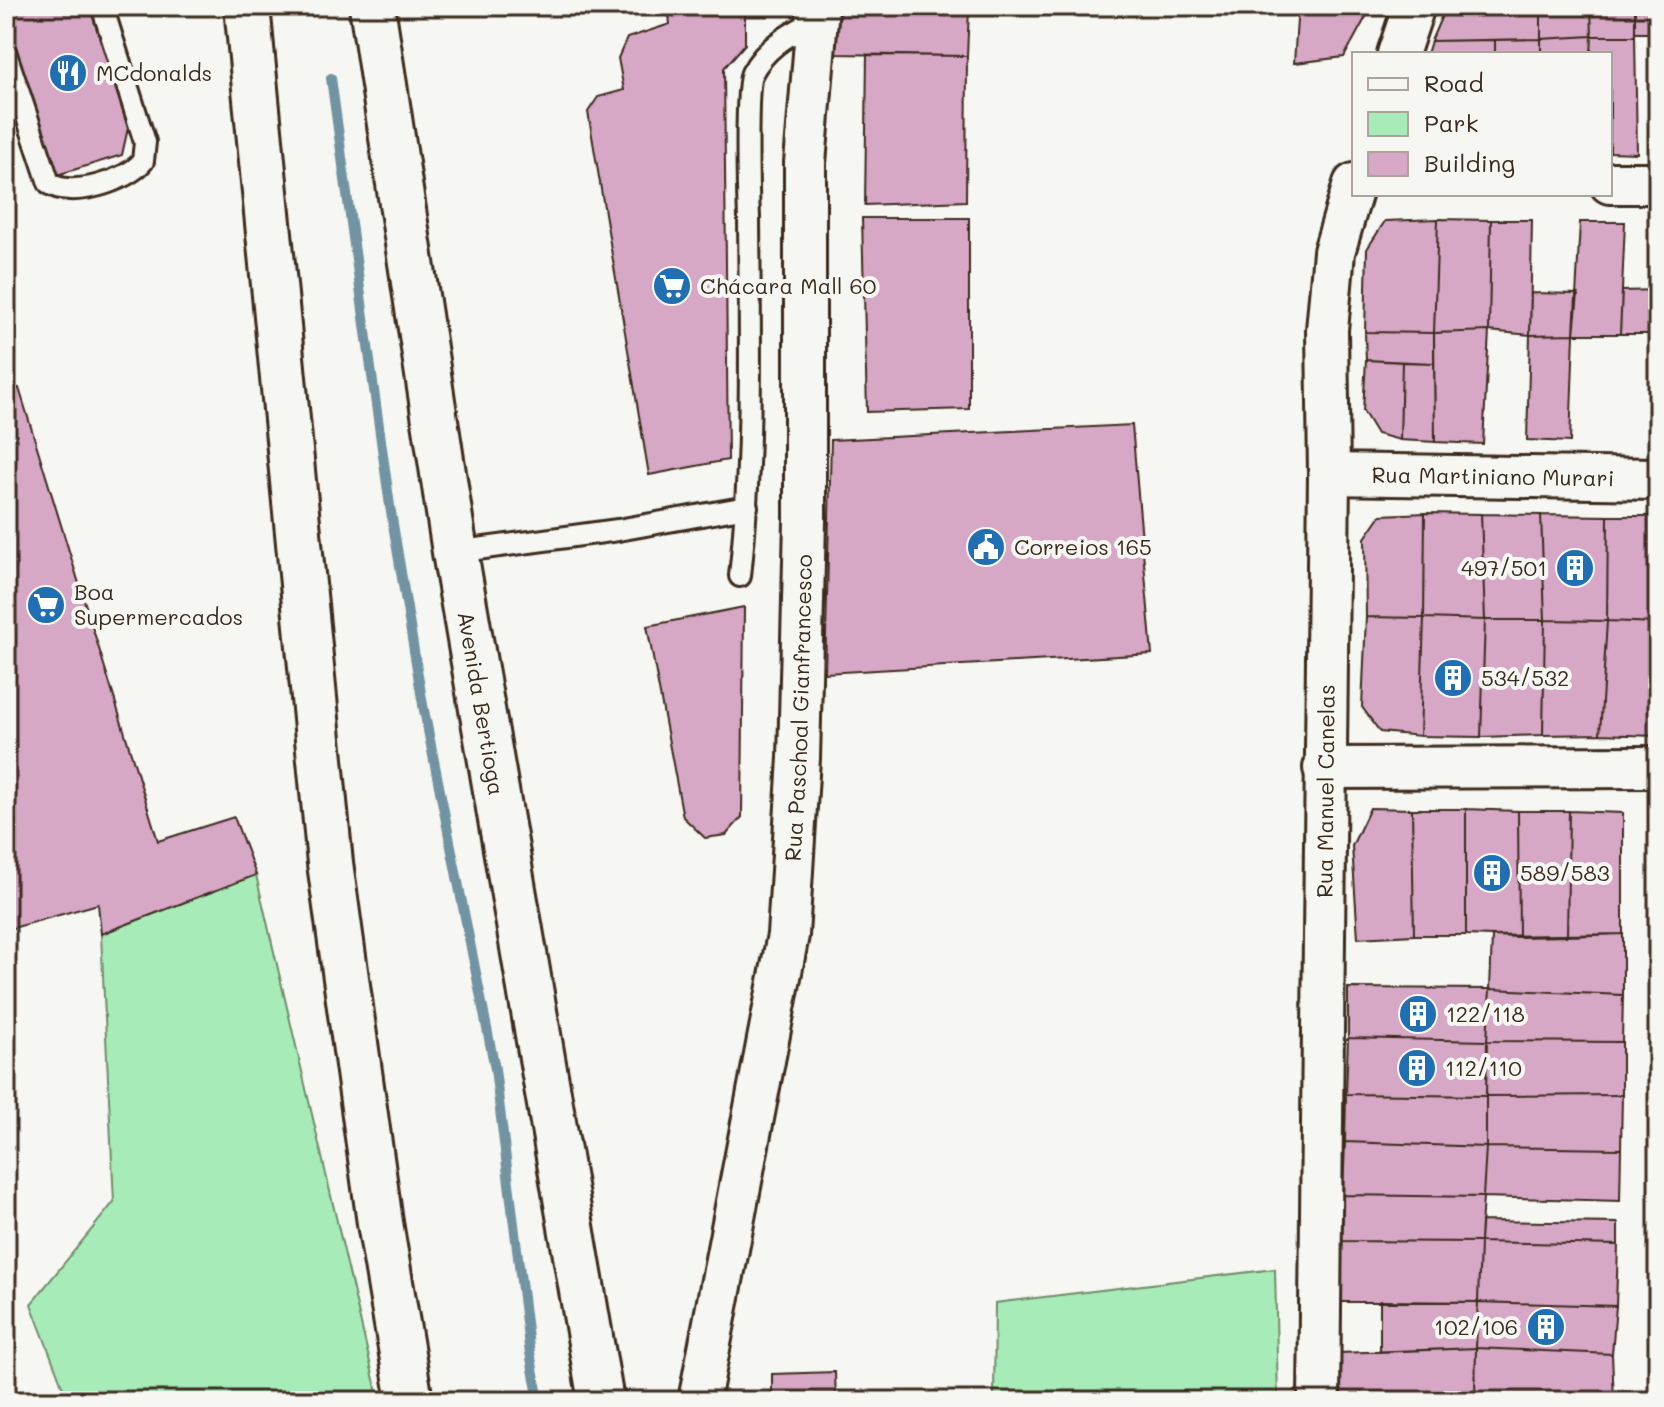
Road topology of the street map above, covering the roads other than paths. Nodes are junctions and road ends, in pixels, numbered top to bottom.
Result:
1 (102, 6) edge
2 (247, 6) edge
3 (372, 6) edge
4 (1414, 6) edge
5 (817, 14) edge
6 (1399, 52) edge
7 (6, 54) edge
8 (1612, 183) edge
9 (1658, 183) edge
10 (1352, 192) edge
11 (1329, 474) junction
12 (1658, 479) edge
13 (747, 507) junction
14 (455, 552) junction
15 (740, 576) dead end
16 (1658, 767) edge
17 (1324, 768) junction
18 (410, 1401) edge
19 (601, 1401) edge
20 (699, 1401) edge
21 (1319, 1401) edge

1 - 7 lane
2 - 18 street
3 - 14 street, Avenida Bertioga
4 - 6 street
5 - 13 lane
5 - 20 street, Rua Paschoal Gianfrancesco
8 - 9 street
10 - 11 street, Rua Manuel Canelas
11 - 12 street, Rua Martiniano Murari
11 - 17 street, Rua Manuel Canelas
13 - 14 lane
13 - 15 lane
14 - 19 street, Avenida Bertioga
16 - 17 street
17 - 21 street, Rua Manuel Canelas

